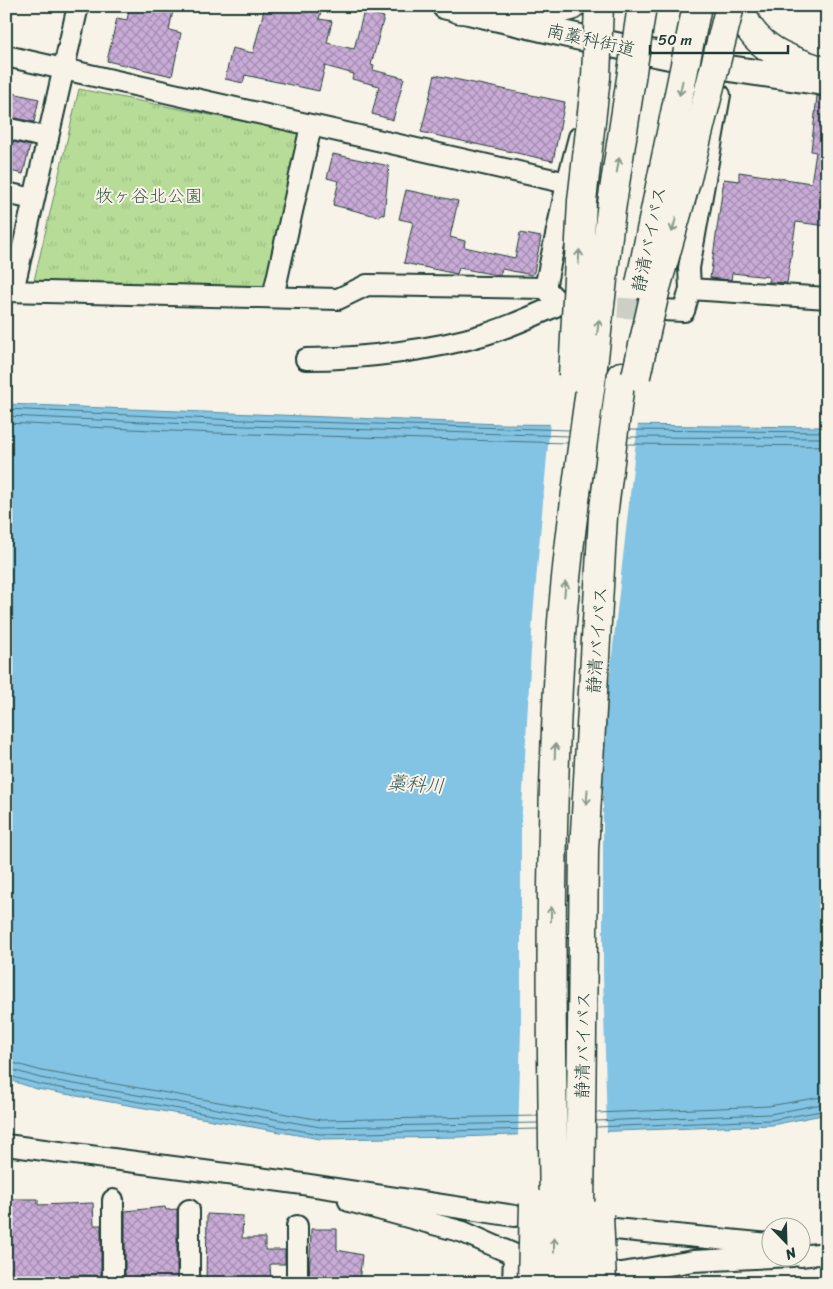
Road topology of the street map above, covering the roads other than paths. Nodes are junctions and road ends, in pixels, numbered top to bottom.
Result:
1 (78, 6) edge
2 (571, 6) edge
3 (599, 6) edge
4 (611, 6) edge
5 (642, 6) edge
6 (697, 6) edge
7 (730, 6) edge
8 (736, 6) edge
9 (740, 6) edge
10 (452, 8) edge
11 (604, 44) junction
12 (6, 56) edge
13 (726, 68) junction
14 (63, 70) junction
15 (827, 72) edge
16 (827, 83) edge
17 (311, 126) junction
18 (6, 128) edge
19 (48, 138) junction
20 (567, 183) junction
21 (6, 193) edge
22 (33, 199) junction
23 (545, 288) junction
24 (690, 289) junction
25 (10, 291) edge
26 (273, 297) junction
27 (827, 298) edge
28 (661, 310) tunnel mouth
29 (306, 359) dead end
30 (567, 562) junction
31 (601, 574) junction
32 (550, 962) junction
33 (584, 971) junction
34 (6, 1145) edge
35 (296, 1183) junction
36 (113, 1200) dead end
37 (189, 1210) dead end
38 (515, 1216) dead end
39 (297, 1226) dead end
40 (594, 1227) dead end
41 (760, 1243) edge
42 (810, 1246) edge
43 (827, 1246) edge
44 (827, 1253) edge
45 (810, 1255) edge
46 (760, 1258) edge
47 (606, 1278) edge
48 (112, 1283) edge
49 (189, 1283) edge
50 (297, 1283) edge
51 (513, 1283) edge
52 (532, 1283) edge
53 (554, 1283) edge
54 (580, 1283) edge

1 - 14 street
2 - 10 highway
30 -> 3 highway, bridge
4 - 11 highway
30 -> 5 highway, 静清バイパス, bridge
6 -> 31 highway, 静清バイパス, bridge
7 -> 31 highway, bridge
8 - 13 highway
9 - 15 highway
10 - 11 main road, 南藁科街道
11 - 13 main road, 南藁科街道
11 - 20 street
12 - 14 street
13 - 16 main road, 南藁科街道
13 - 24 street
14 - 17 street
14 - 19 street
17 - 20 street
17 - 26 street
18 - 19 street
19 - 22 street
20 - 23 street
21 - 22 street
22 - 25 street
23 - 26 street
23 - 29 street
24 - 27 street
24 - 28 street
25 - 26 street
32 -> 30 highway, 静清バイパス
31 -> 33 highway, 静清バイパス
32 - 52 highway, bridge
53 -> 32 highway, 静清バイパス, bridge
33 - 47 highway, bridge
33 - 54 highway, 静清バイパス, bridge
34 - 35 street
35 - 38 street
35 - 51 street
36 - 48 street
37 - 49 street
39 - 50 street
40 - 41 street
42 - 43 street
44 - 45 street
46 - 47 street

